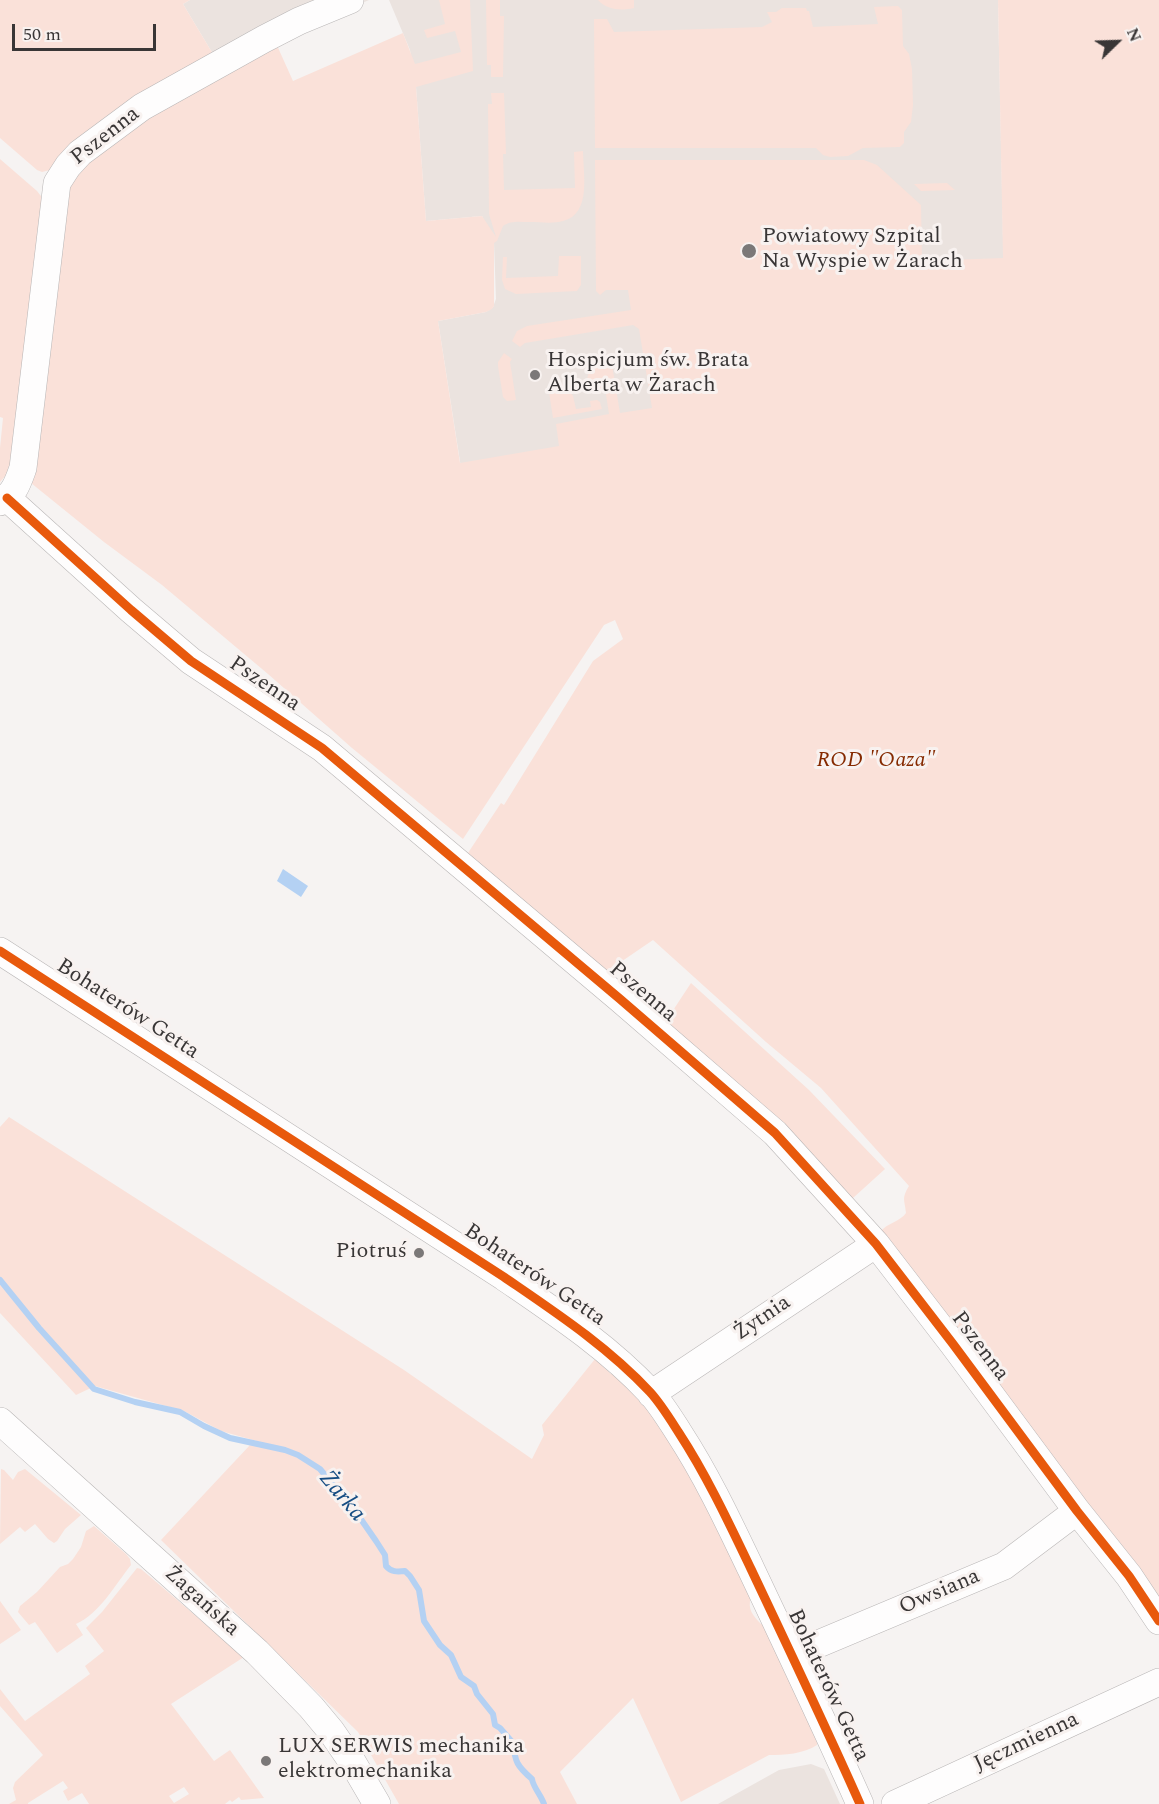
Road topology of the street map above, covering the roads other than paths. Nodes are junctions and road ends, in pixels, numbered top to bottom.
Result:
1 (350, 0) edge
2 (4, 500) edge
3 (0, 951) edge
4 (876, 1244) junction
5 (651, 1394) junction
6 (0, 1422) edge
7 (1077, 1511) junction
8 (1159, 1621) edge
9 (792, 1655) junction
10 (1159, 1682) edge
11 (376, 1804) edge
12 (860, 1804) edge
13 (894, 1804) edge

1 - 2 street, Pszenna
2 - 4 street, Pszenna
3 - 5 street, Bohaterów Getta
4 - 5 street, Żytnia
4 - 7 street, Pszenna
5 - 9 street, Bohaterów Getta
6 - 11 street, Żagańska
7 - 8 street, Pszenna
7 - 9 street, Owsiana
9 - 12 street, Bohaterów Getta
10 - 13 street, Jęczmienna

